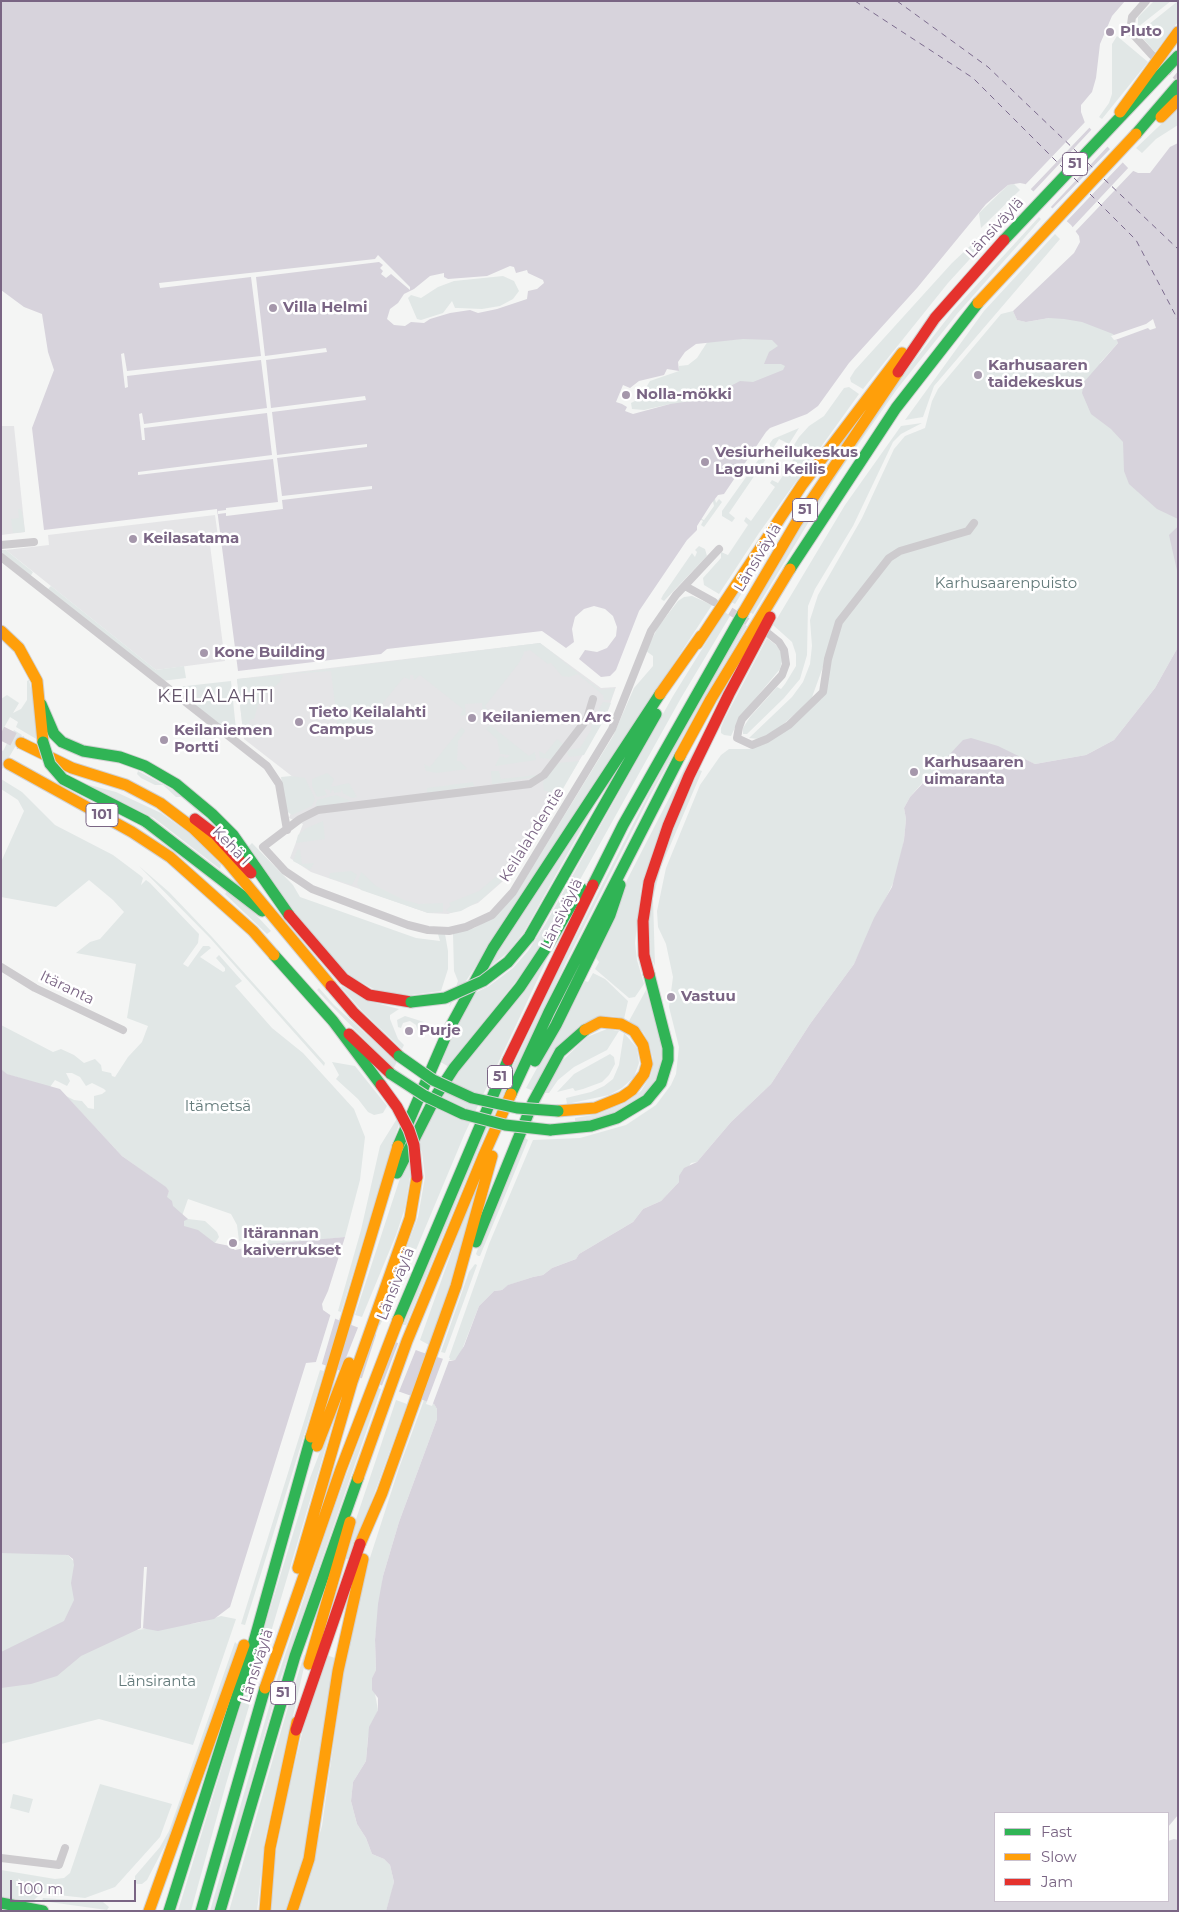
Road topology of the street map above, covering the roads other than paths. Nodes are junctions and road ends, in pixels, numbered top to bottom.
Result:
1 (1146, 1) edge
2 (1178, 32) edge
3 (1152, 55) dead end
4 (1178, 56) edge
5 (1178, 85) edge
6 (1178, 100) edge
7 (1114, 123) junction
8 (1131, 140) junction
9 (935, 318) junction
10 (974, 523) dead end
11 (815, 531) junction
12 (34, 542) dead end
13 (1, 545) edge
14 (719, 549) dead end
15 (1, 557) edge
16 (684, 586) junction
17 (714, 602) tunnel mouth
18 (1, 631) edge
19 (769, 634) dead end
20 (701, 636) junction
21 (593, 699) dead end
22 (42, 704) junction
23 (20, 743) tunnel mouth
24 (9, 764) dead end
25 (160, 803) junction
26 (624, 826) junction
27 (287, 830) junction
28 (637, 838) junction
29 (272, 914) junction
30 (292, 919) junction
31 (1, 967) edge
32 (333, 1021) junction
33 (123, 1030) dead end
34 (357, 1286) junction
35 (456, 1286) junction
36 (348, 1380) junction
37 (387, 1392) junction
38 (297, 1492) junction
39 (382, 1493) junction
40 (266, 1597) junction
41 (278, 1648) junction
42 (296, 1730) junction
43 (65, 1848) dead end
44 (1, 1858) edge
45 (1, 1903) edge
46 (42, 1911) edge
47 (149, 1911) edge
48 (169, 1911) edge
49 (202, 1911) edge
50 (220, 1911) edge
51 (265, 1911) edge
52 (292, 1911) edge

1 - 3 street
2 - 7 main road
4 - 7 main road, Länsiväylä / 51
5 - 8 main road, Länsiväylä / 51
6 - 8 main road
7 - 9 main road, Länsiväylä / 51
8 - 11 main road, Länsiväylä / 51
9 - 20 main road
9 - 26 main road, Länsiväylä / 51
10 - 19 street
11 - 28 main road, Länsiväylä / 51
11 - 32 main road, bridge
12 - 13 street
14 - 16 street, Keilalahdentie
15 - 27 street
16 - 17 street
16 - 27 street, Keilalahdentie
18 - 22 main road
20 - 30 main road, bridge
20 - 34 main road
21 - 27 street
22 - 29 main road, bridge
22 - 30 main road
23 - 25 main road, Kehä I / 101
24 - 32 main road, 101
25 - 29 main road, Kehä I / 101
25 - 30 main road
26 - 34 main road
26 - 41 main road, Länsiväylä / 51
28 - 35 main road
28 - 37 main road, Länsiväylä / 51
29 - 35 main road, Kehä I / 101, bridge
31 - 33 street, Itäranta
32 - 36 main road, bridge
34 - 38 main road
35 - 39 main road
36 - 38 main road
36 - 41 main road
37 - 42 main road
37 - 50 main road, Länsiväylä / 51
38 - 40 main road
39 - 42 main road
39 - 52 main road
40 - 47 main road
40 - 48 main road
41 - 49 main road, Länsiväylä / 51
42 - 51 main road
43 - 44 street
45 - 46 main road

